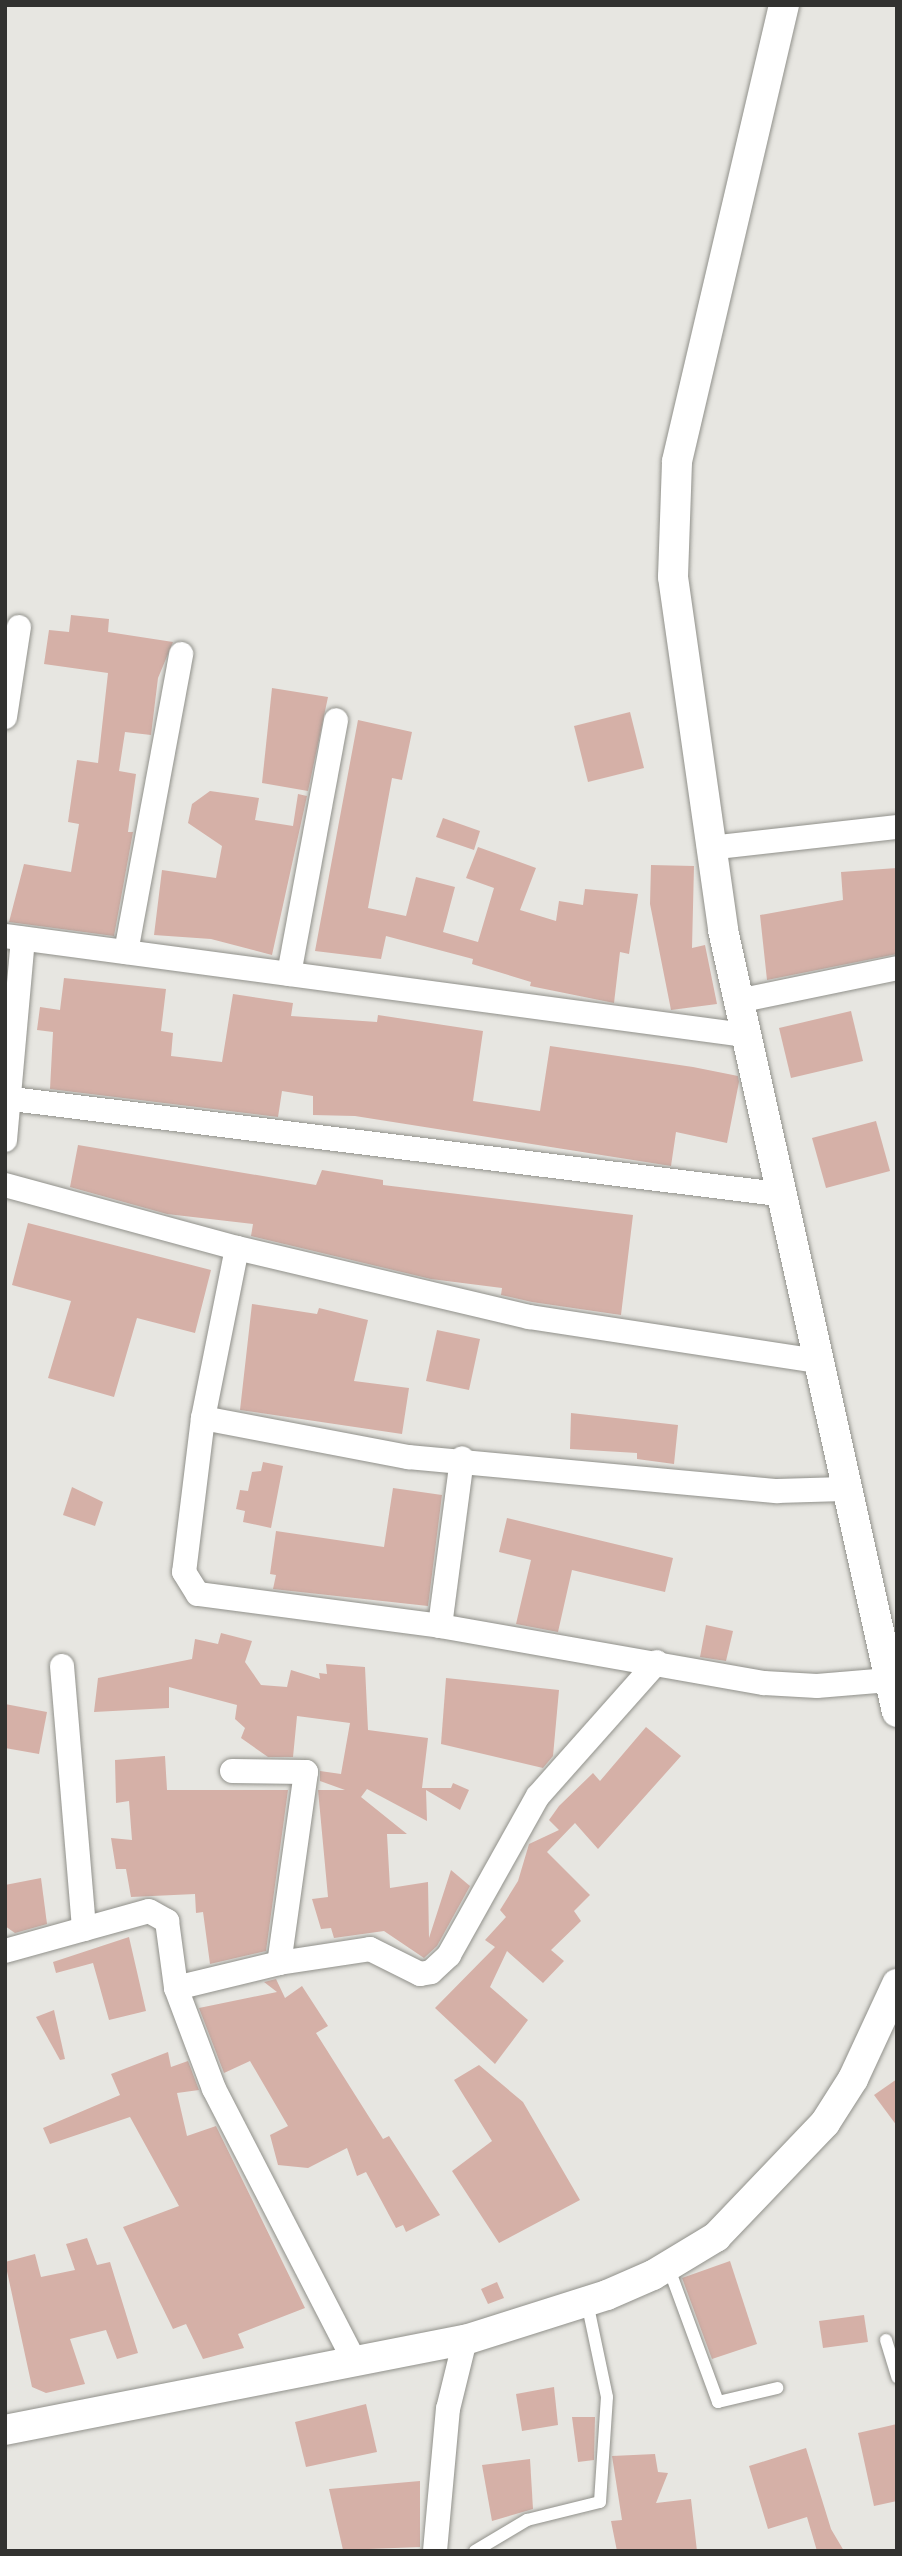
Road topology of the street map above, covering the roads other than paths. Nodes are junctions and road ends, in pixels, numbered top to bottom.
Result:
1 (784, 5) edge
2 (19, 627) dead end
3 (181, 654) dead end
4 (5, 717) edge
5 (336, 720) dead end
6 (897, 827) edge
7 (709, 848) junction
8 (14, 937) edge
9 (126, 952) junction
10 (897, 968) edge
11 (289, 974) junction
12 (738, 1001) junction
13 (745, 1035) junction
14 (12, 1099) junction
15 (5, 1140) edge
16 (5, 1185) edge
17 (778, 1194) junction
18 (237, 1248) junction
19 (818, 1361) junction
20 (203, 1419) junction
21 (462, 1458) junction
22 (844, 1489) junction
23 (440, 1626) junction
24 (657, 1662) junction
25 (62, 1666) dead end
26 (889, 1679) junction
27 (897, 1712) edge
28 (232, 1771) dead end
29 (84, 1929) junction
30 (5, 1951) edge
31 (279, 1962) junction
32 (897, 1984) edge
33 (176, 1988) junction
34 (668, 2266) junction
35 (587, 2302) junction
36 (465, 2340) junction
37 (886, 2340) dead end
38 (353, 2358) junction
39 (897, 2377) edge
40 (777, 2388) dead end
41 (5, 2430) edge
42 (435, 2551) edge
43 (475, 2551) edge

1 - 7 street
2 - 4 street
3 - 9 street
5 - 11 street
6 - 7 street
7 - 12 street
8 - 9 street
8 - 14 street
9 - 11 street
10 - 12 street
11 - 13 street
12 - 13 street
13 - 17 street
14 - 15 street
14 - 17 street
16 - 18 street
17 - 19 street
18 - 19 street
18 - 20 street
19 - 22 street
20 - 21 street
20 - 23 street
21 - 22 street
21 - 23 street
22 - 26 street
23 - 24 street
24 - 26 street
24 - 31 street
25 - 29 street
26 - 27 street
28 - 31 street
29 - 30 street
29 - 33 street
31 - 33 street
32 - 34 street
33 - 38 street
34 - 35 street
34 - 40 lane
35 - 36 street
35 - 43 lane
36 - 38 street
36 - 42 street
37 - 39 lane
38 - 41 street

